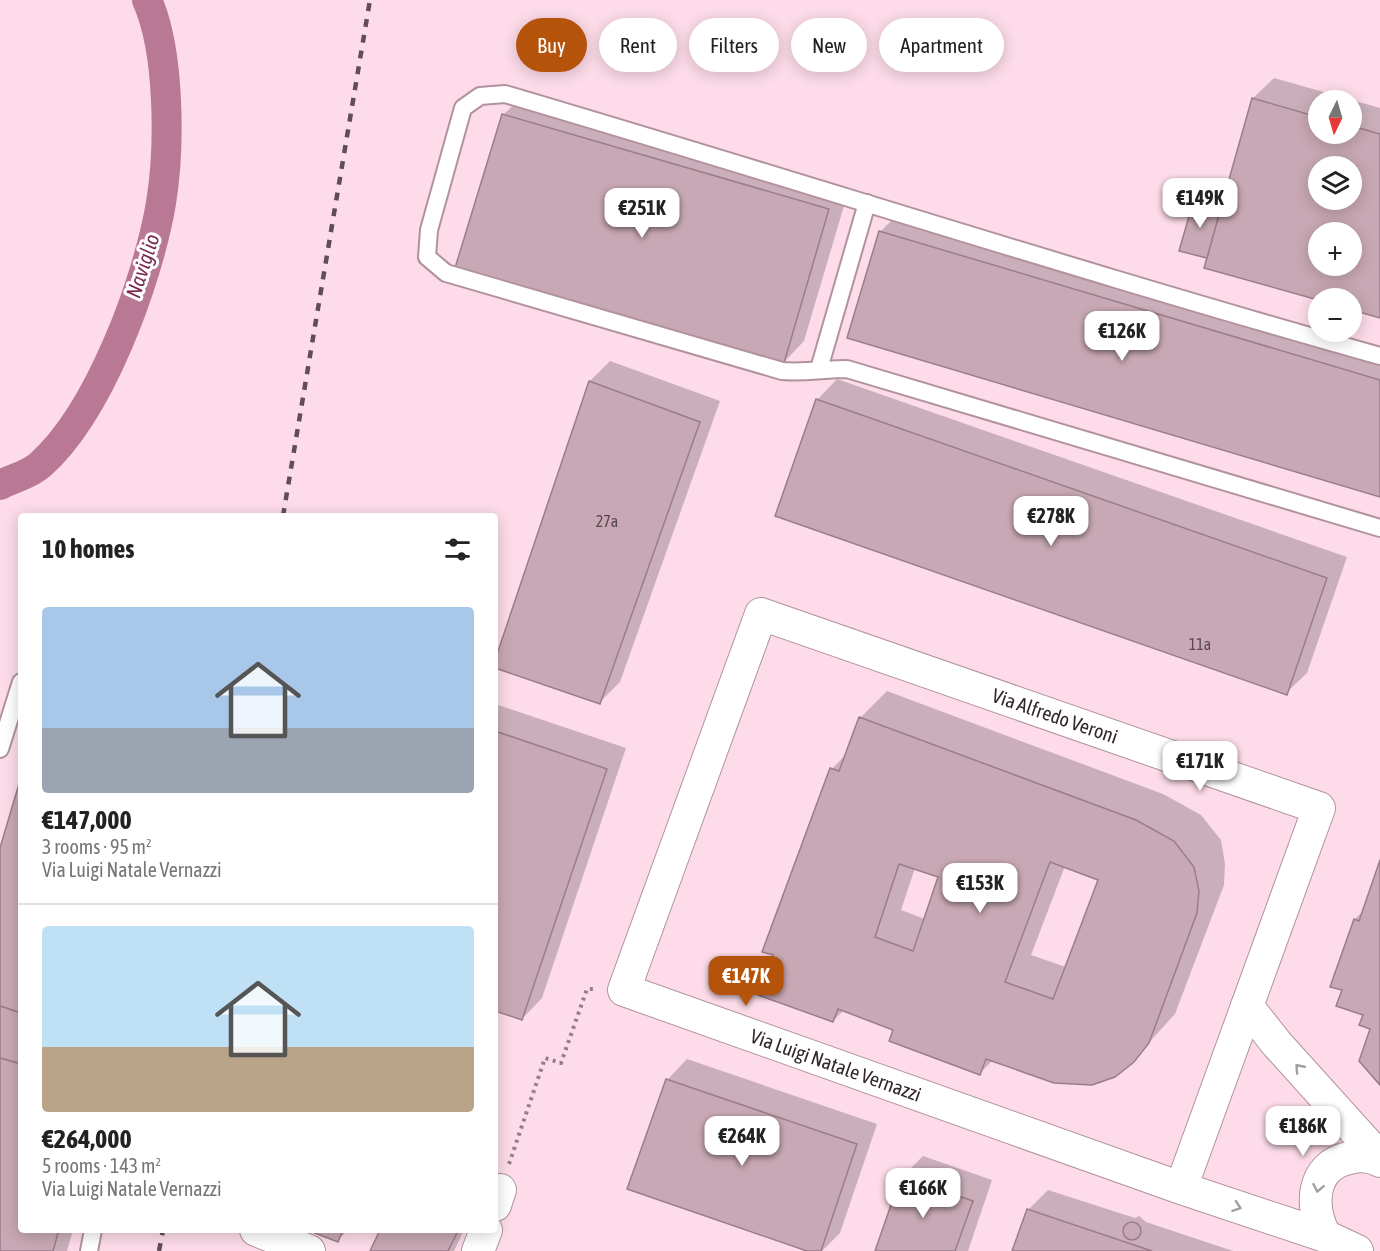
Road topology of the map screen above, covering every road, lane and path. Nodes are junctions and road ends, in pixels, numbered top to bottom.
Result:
1 (867, 203) junction
2 (1380, 356) edge
3 (819, 369) junction
4 (1380, 528) edge
5 (18, 692) edge
6 (0, 749) edge
7 (624, 990) junction
8 (1247, 1006) junction
9 (1380, 1160) edge
10 (1181, 1188) junction
11 (498, 1197) edge
12 (92, 1233) edge
13 (264, 1233) edge
14 (485, 1233) edge
15 (1326, 1236) junction
16 (89, 1251) edge
17 (309, 1251) edge
18 (478, 1251) edge
19 (1357, 1251) edge

1 - 2 lane
1 - 3 lane
1 - 3 lane
3 - 4 lane
5 - 6 lane
7 - 8 street, Via Alfredo Veroni
7 - 10 street, Via Luigi Natale Vernazzi
7 - 11 path
9 -> 8 street
8 - 10 street, Via Alfredo Veroni
9 -> 15 street
10 -> 15 street, Via Luigi Natale Vernazzi
12 - 16 lane
13 - 17 street
14 - 18 street
15 - 19 street, Via Luigi Natale Vernazzi

